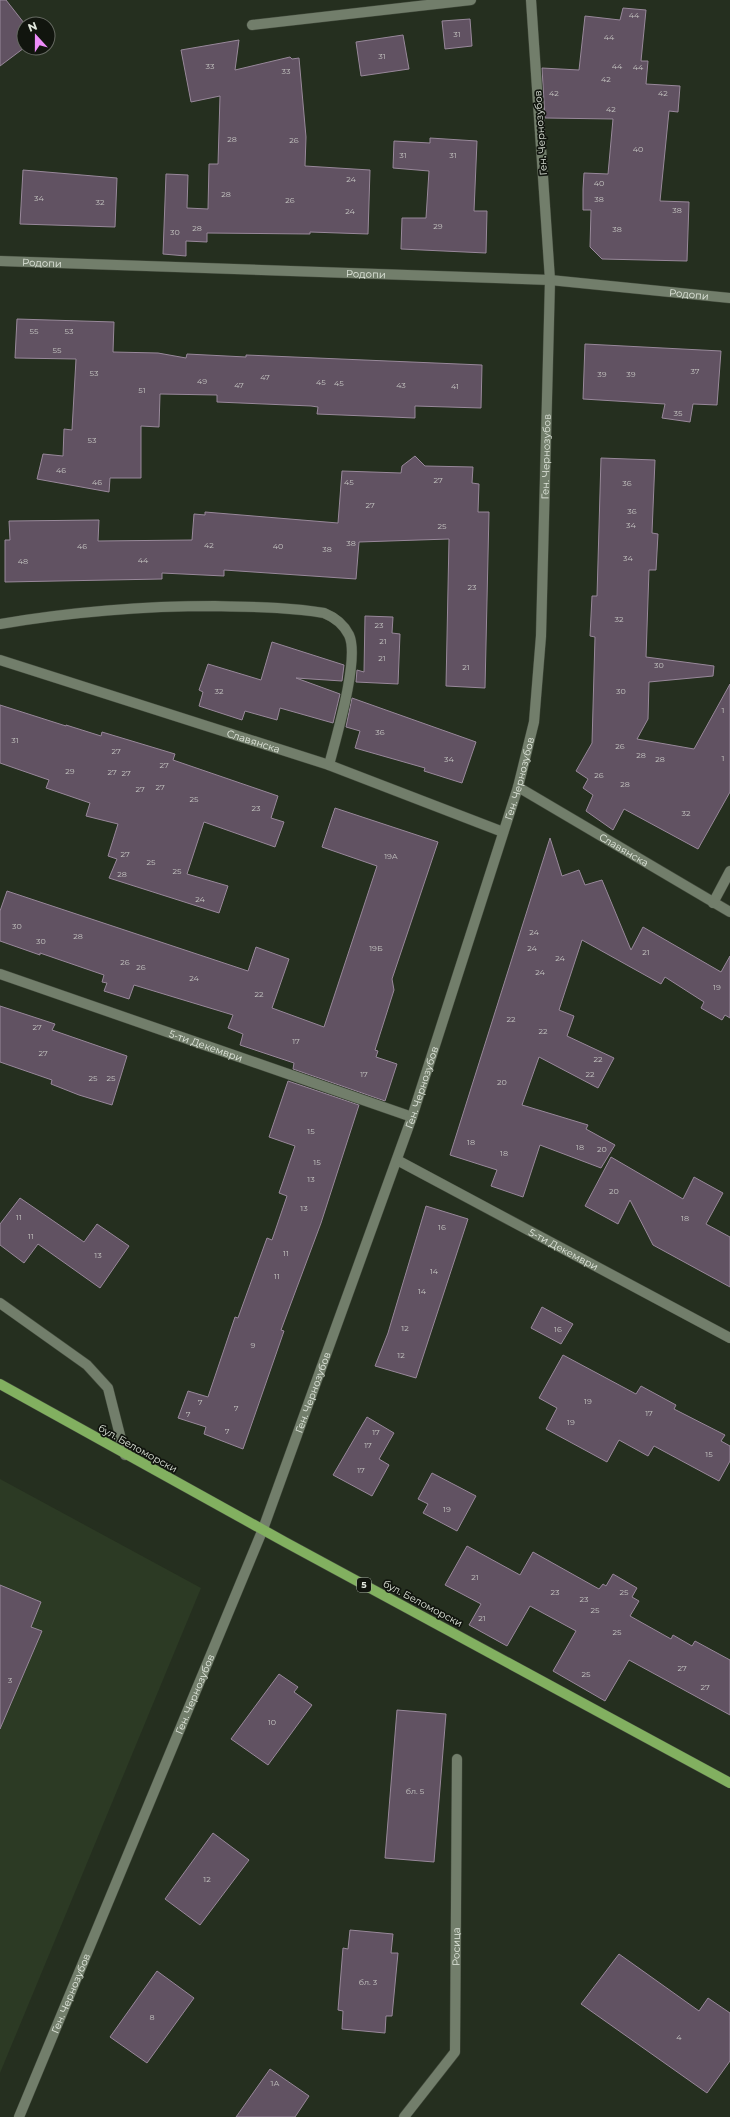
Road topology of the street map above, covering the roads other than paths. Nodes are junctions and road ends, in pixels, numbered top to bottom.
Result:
1 (471, 0) edge
2 (531, 0) edge
3 (252, 25) dead end
4 (0, 261) edge
5 (550, 280) junction
6 (730, 298) edge
7 (0, 624) edge
8 (0, 660) edge
9 (329, 765) junction
10 (518, 788) junction
11 (503, 832) junction
12 (730, 871) edge
13 (713, 903) junction
14 (730, 912) edge
15 (0, 974) edge
16 (412, 1117) junction
17 (397, 1160) junction
18 (0, 1303) edge
19 (730, 1338) edge
20 (0, 1384) edge
21 (125, 1454) junction
22 (263, 1529) junction
23 (457, 1758) dead end
24 (730, 1783) edge
25 (19, 2117) edge
26 (404, 2117) edge

1 - 3 street
2 - 5 street, Ген. Чернозубов
4 - 5 street, Родопи
5 - 6 street, Родопи
5 - 10 street, Ген. Чернозубов
7 - 9 street
8 - 9 street, Славянска
9 - 11 street, Славянска
10 - 11 street, Ген. Чернозубов
10 - 13 street, Славянска
11 - 16 street, Ген. Чернозубов
12 - 13 street
13 - 14 street, Славянска
15 - 16 street, 5-ти Декември
16 - 17 street, Ген. Чернозубов
17 - 19 street, 5-ти Декември
17 - 22 street, Ген. Чернозубов
18 - 21 street
20 - 21 main road, бул. Беломорски / 5
21 - 22 main road, бул. Беломорски / 5
22 - 24 main road, бул. Беломорски / 5
22 - 25 street, Ген. Чернозубов
23 - 26 street, Росица

